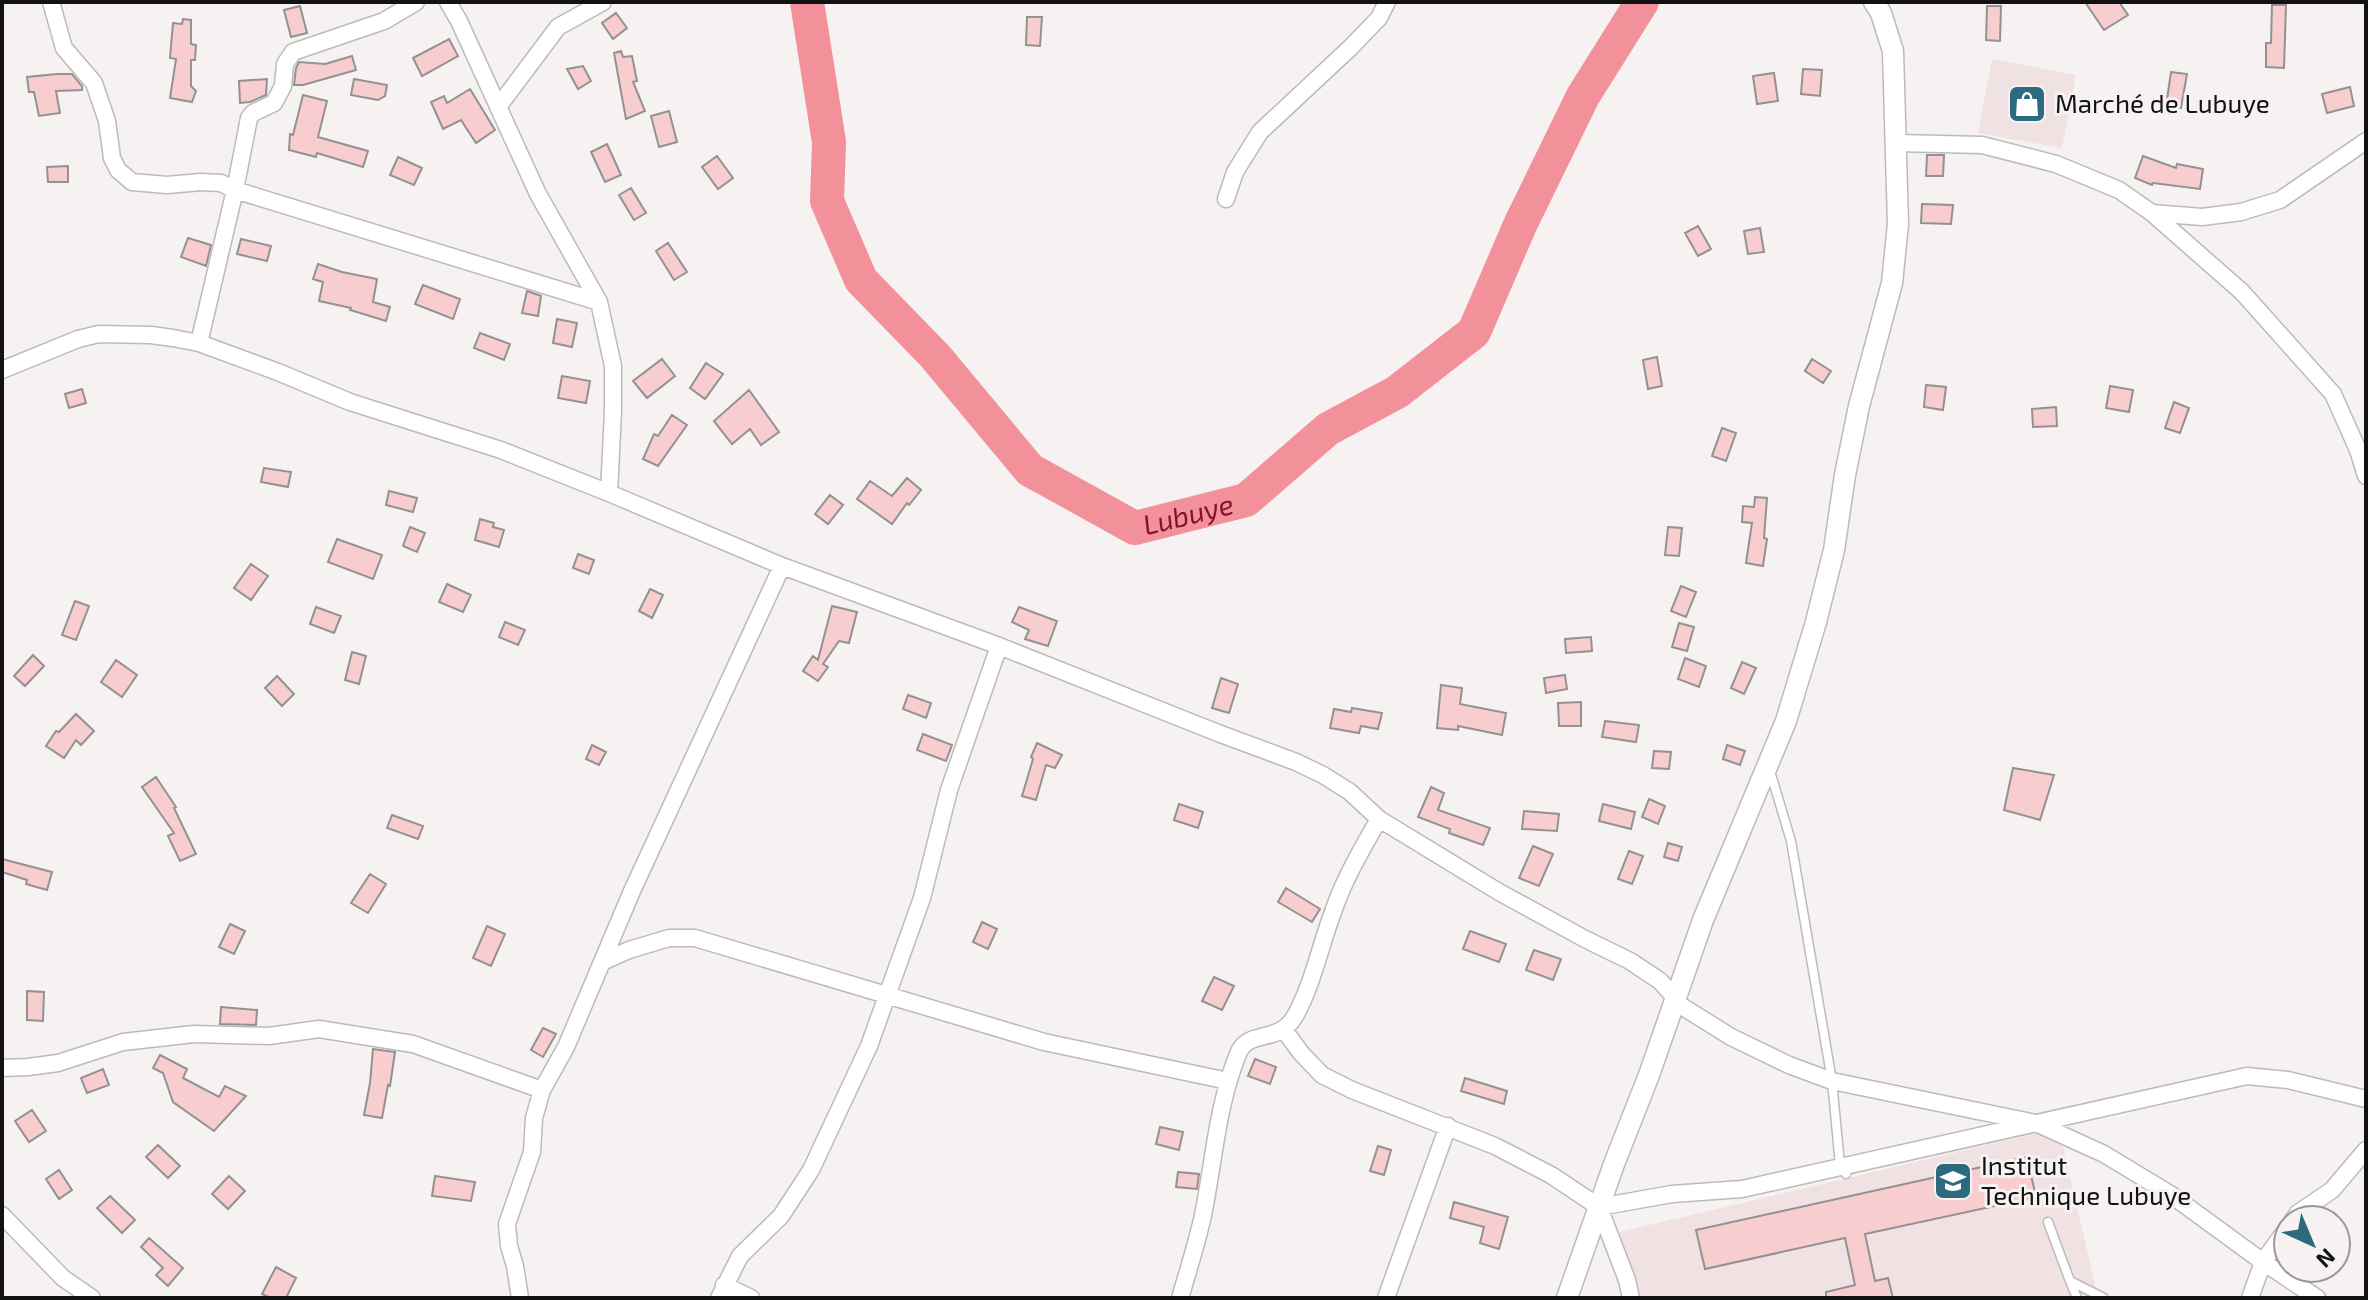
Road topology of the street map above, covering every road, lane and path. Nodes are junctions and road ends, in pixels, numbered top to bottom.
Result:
1 (51, 2) edge
2 (416, 2) edge
3 (448, 2) edge
4 (603, 2) edge
5 (1387, 2) edge
6 (1874, 2) edge
7 (498, 107) junction
8 (2366, 141) edge
9 (1897, 143) junction
10 (235, 190) junction
11 (1226, 199) dead end
12 (2152, 213) junction
13 (599, 302) junction
14 (199, 343) junction
15 (2, 370) edge
16 (2366, 476) edge
17 (609, 493) junction
18 (782, 566) junction
19 (999, 646) junction
20 (1769, 767) junction
21 (1379, 819) junction
22 (602, 962) junction
23 (887, 997) junction
24 (1675, 1002) junction
25 (1284, 1030) junction
26 (2, 1068) edge
27 (1228, 1081) junction
28 (1832, 1081) junction
29 (542, 1090) junction
30 (2366, 1099) edge
31 (2036, 1123) junction
32 (1448, 1126) junction
33 (2366, 1150) edge
34 (1843, 1170) junction
35 (2311, 1204) edge
36 (1599, 1207) junction
37 (2, 1215) edge
38 (2048, 1222) dead end
39 (2272, 1249) edge
40 (2263, 1262) junction
41 (2070, 1281) junction
42 (722, 1292) edge
43 (92, 1298) edge
44 (520, 1298) edge
45 (751, 1298) edge
46 (1180, 1298) edge
47 (1386, 1298) edge
48 (1567, 1298) edge
49 (1631, 1298) edge
50 (2077, 1298) edge
51 (2104, 1298) edge
52 (2250, 1298) edge
53 (2317, 1298) edge

1 - 10 street
2 - 10 street
3 - 7 street
4 - 7 street
5 - 11 street
6 - 9 street
7 - 13 street
8 - 12 street
9 - 12 street
9 - 20 street
10 - 13 street
10 - 14 street
12 - 16 street
13 - 17 street
14 - 15 street
14 - 17 street
17 - 18 street
18 - 19 street
18 - 22 street
19 - 21 street
19 - 23 street
20 - 24 street
20 - 28 lane
21 - 24 street
21 - 25 street
22 - 23 street
22 - 29 street
23 - 27 street
23 - 42 street
24 - 28 street
24 - 36 street
25 - 27 street
25 - 32 street
26 - 29 street
27 - 46 street
28 - 31 street
28 - 34 lane
29 - 44 street
30 - 31 street
31 - 34 street
31 - 40 street
32 - 36 street
32 - 47 street
33 - 35 street
34 - 36 street
36 - 48 street
36 - 49 street
37 - 43 street
38 - 41 lane
39 - 40 street
40 - 52 street
40 - 53 street
41 - 50 lane
41 - 51 lane
42 - 45 street

